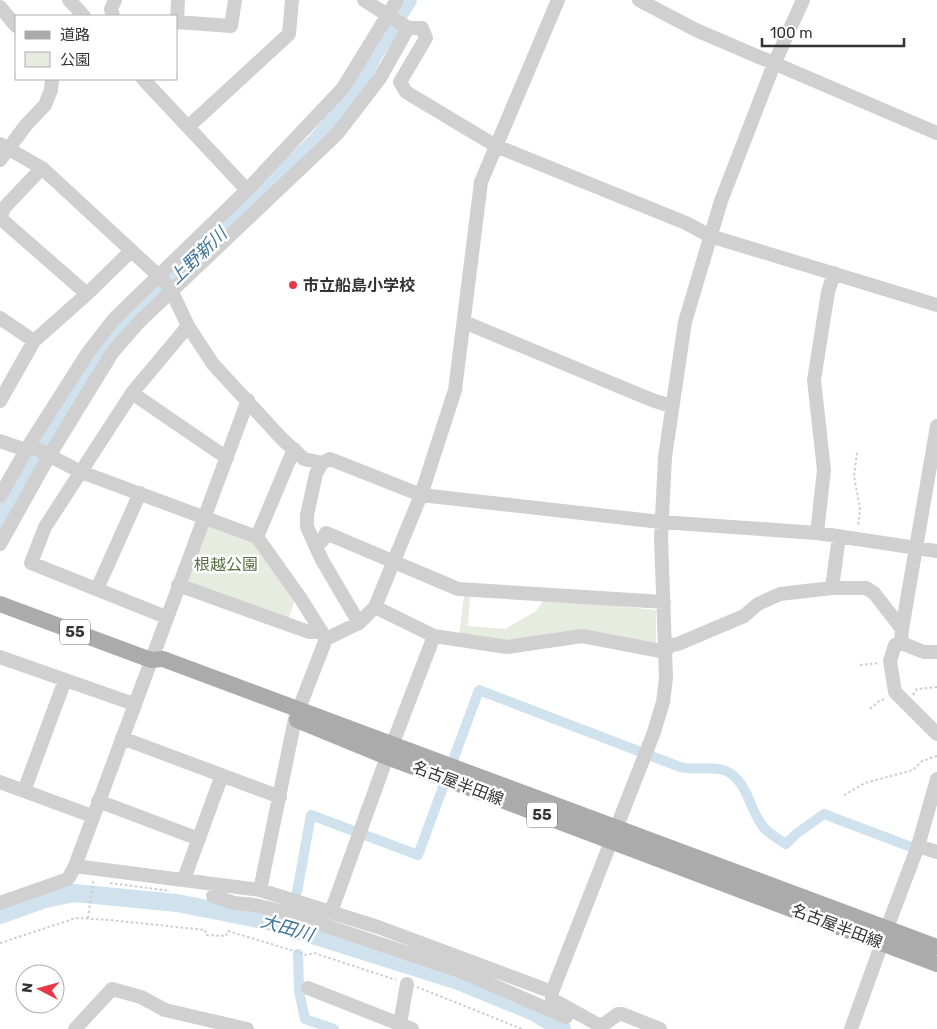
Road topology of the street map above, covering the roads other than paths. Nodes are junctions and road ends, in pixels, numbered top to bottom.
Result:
1 (69, 0) edge
2 (115, 0) edge
3 (178, 0) edge
4 (235, 0) edge
5 (292, 0) edge
6 (364, 0) edge
7 (397, 0) edge
8 (558, 0) edge
9 (639, 0) edge
10 (803, 0) edge
11 (0, 7) edge
12 (83, 15) edge
13 (114, 15) edge
14 (177, 15) edge
15 (388, 15) junction
16 (178, 22) edge
17 (15, 25) edge
18 (406, 26) junction
19 (774, 64) junction
20 (52, 80) edge
21 (144, 80) edge
22 (188, 126) junction
23 (937, 133) edge
24 (4, 146) edge
25 (496, 146) junction
26 (0, 160) edge
27 (42, 168) junction
28 (247, 190) junction
29 (0, 218) edge
30 (710, 236) junction
31 (131, 250) junction
32 (834, 273) junction
33 (159, 277) junction
34 (172, 291) junction
35 (87, 294) junction
36 (937, 305) edge
37 (0, 318) edge
38 (464, 322) junction
39 (188, 326) junction
40 (34, 340) junction
41 (132, 393) junction
42 (0, 400) edge
43 (248, 400) junction
44 (671, 406) junction
45 (937, 426) edge
46 (0, 441) edge
47 (30, 448) junction
48 (294, 449) junction
49 (49, 456) junction
50 (227, 458) junction
51 (322, 463) junction
52 (934, 463) edge
53 (81, 472) junction
54 (140, 493) junction
55 (0, 496) edge
56 (421, 496) junction
57 (203, 517) junction
58 (661, 522) junction
59 (817, 533) junction
60 (840, 536) junction
61 (257, 537) junction
62 (322, 541) dead end
63 (0, 544) edge
64 (916, 548) junction
65 (937, 551) edge
66 (393, 562) junction
67 (178, 585) junction
68 (832, 588) junction
69 (97, 589) junction
70 (664, 602) junction
71 (0, 604) edge
72 (374, 607) junction
73 (166, 616) junction
74 (359, 623) junction
75 (902, 629) junction
76 (324, 635) junction
77 (434, 636) junction
78 (901, 643) junction
79 (666, 649) junction
80 (937, 652) edge
81 (0, 657) edge
82 (151, 660) junction
83 (65, 680) junction
84 (134, 704) junction
85 (296, 714) junction
86 (937, 734) edge
87 (122, 738) junction
88 (390, 750) junction
89 (222, 775) junction
90 (937, 779) edge
91 (0, 782) edge
92 (24, 791) junction
93 (280, 797) junction
94 (98, 801) junction
95 (92, 816) junction
96 (614, 834) junction
97 (199, 839) junction
98 (918, 846) junction
99 (937, 852) edge
100 (74, 866) junction
101 (184, 879) junction
102 (260, 890) junction
103 (213, 896) dead end
104 (0, 903) edge
105 (331, 912) junction
106 (884, 936) junction
107 (937, 946) edge
108 (937, 964) edge
109 (406, 984) road end
110 (308, 988) dead end
111 (552, 992) junction
112 (406, 1027) edge
113 (75, 1029) edge
114 (247, 1029) edge
115 (587, 1029) edge
116 (660, 1029) edge
117 (852, 1029) edge

1 - 12 street
2 - 13 street
3 - 14 street
4 - 16 street
5 - 22 street
6 - 15 street
7 - 15 street
8 - 25 street
9 - 19 street
10 - 19 street
11 - 17 street
15 - 18 street
15 - 28 street
18 - 25 street
18 - 34 street
19 - 23 street
19 - 30 street
20 - 24 street
21 - 22 street
22 - 28 street
24 - 26 street
24 - 27 street
25 - 30 street
25 - 38 street
27 - 29 street
27 - 31 street
28 - 33 street
29 - 35 street
30 - 32 street
30 - 44 street
31 - 33 street
31 - 35 street
32 - 36 street
32 - 59 street
33 - 34 street
33 - 47 street
34 - 39 street
34 - 49 street
35 - 40 street
37 - 40 street
38 - 44 street
38 - 56 street
39 - 41 street
39 - 43 street
40 - 42 street
41 - 50 street
41 - 53 street
43 - 48 street
43 - 50 street
44 - 58 street
45 - 52 street
46 - 47 street
47 - 49 street
47 - 55 street
48 - 51 street
48 - 61 street
49 - 53 street
49 - 63 street
50 - 57 street
51 - 56 street
51 - 74 street
52 - 64 street
53 - 54 street
53 - 69 street
54 - 57 street
54 - 69 street
56 - 58 street
56 - 66 street
57 - 61 street
57 - 67 street
58 - 59 street
58 - 70 street
59 - 60 street
60 - 64 street
60 - 68 street
61 - 76 street
62 - 66 street
64 - 65 street
64 - 75 street
66 - 70 street
66 - 72 street
67 - 73 street
67 - 76 street
68 - 75 street
68 - 79 street
69 - 73 street
70 - 79 street
71 - 82 main road, 名古屋半田線 / 55
72 - 74 street
72 - 77 street
73 - 82 street
74 - 76 street
75 - 78 street
76 - 85 street
77 - 79 street
77 - 88 street
78 - 80 street
78 - 86 street
79 - 96 street
81 - 83 street
82 - 84 street
82 - 85 main road, 名古屋半田線 / 55
83 - 84 street
83 - 92 street
84 - 87 street
85 - 88 main road, 名古屋半田線 / 55
85 - 93 street
87 - 89 street
87 - 94 street
88 - 96 main road, 名古屋半田線 / 55
88 - 105 street
89 - 93 street
89 - 97 street
90 - 98 street
91 - 92 street
92 - 95 street
93 - 102 street
94 - 95 street
94 - 97 street
95 - 100 street
96 - 106 main road, 名古屋半田線 / 55
96 - 111 street
97 - 101 street
98 - 99 street
98 - 106 street
100 - 101 street
100 - 104 street
101 - 102 street
102 - 105 street
103 - 115 street
105 - 111 street
106 - 107 main road, 名古屋半田線 / 55
106 - 108 main road, 名古屋半田線 / 55
106 - 117 street
109 - 112 street
110 - 112 street
111 - 116 street
113 - 114 street

